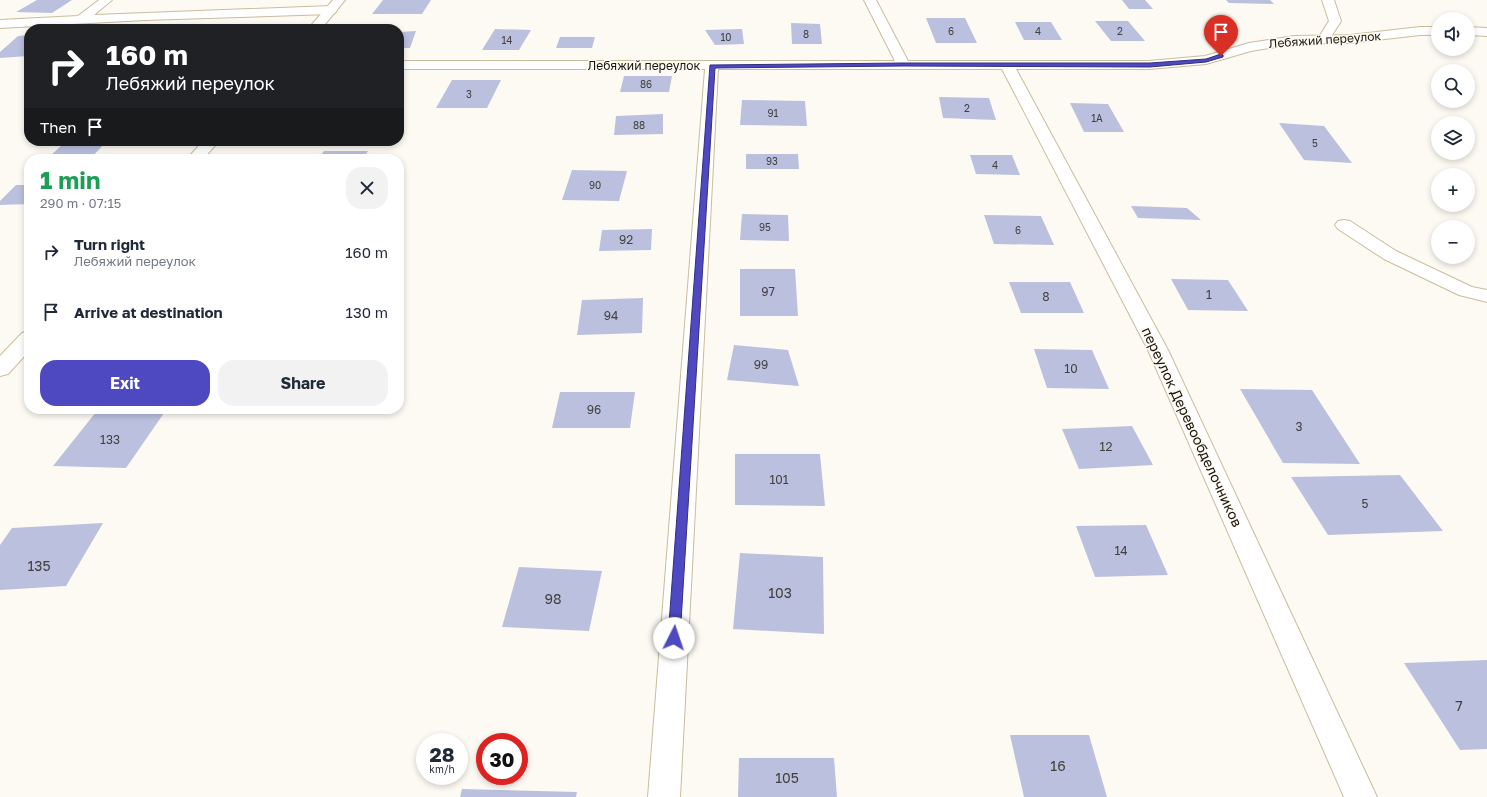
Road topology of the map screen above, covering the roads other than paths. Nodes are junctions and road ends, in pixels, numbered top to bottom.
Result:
1 (106, 0) edge
2 (339, 0) edge
3 (870, 0) edge
4 (1328, 0) edge
5 (331, 10) junction
6 (81, 20) junction
7 (0, 24) edge
8 (318, 24) edge
9 (1431, 31) edge
10 (1475, 31) edge
11 (1487, 32) edge
12 (1323, 40) junction
13 (903, 64) junction
14 (404, 65) edge
15 (1007, 65) junction
16 (712, 66) junction
17 (207, 146) edge
18 (200, 154) edge
19 (1344, 225) dead end
20 (1487, 296) edge
21 (24, 343) edge
22 (0, 369) edge
23 (664, 797) edge
24 (1362, 797) edge

1 - 6 street
2 - 5 street
3 - 13 street
4 - 12 street
5 - 6 street
5 - 8 street
6 - 7 street
9 - 12 street, Лебяжий переулок
10 - 11 street
12 - 15 street, Лебяжий переулок
13 - 15 street, Лебяжий переулок
13 - 16 street, Лебяжий переулок
14 - 16 street, Лебяжий переулок
15 - 24 street, переулок Деревообделочников
16 - 23 street
17 - 18 street
19 - 20 street
21 - 22 street

